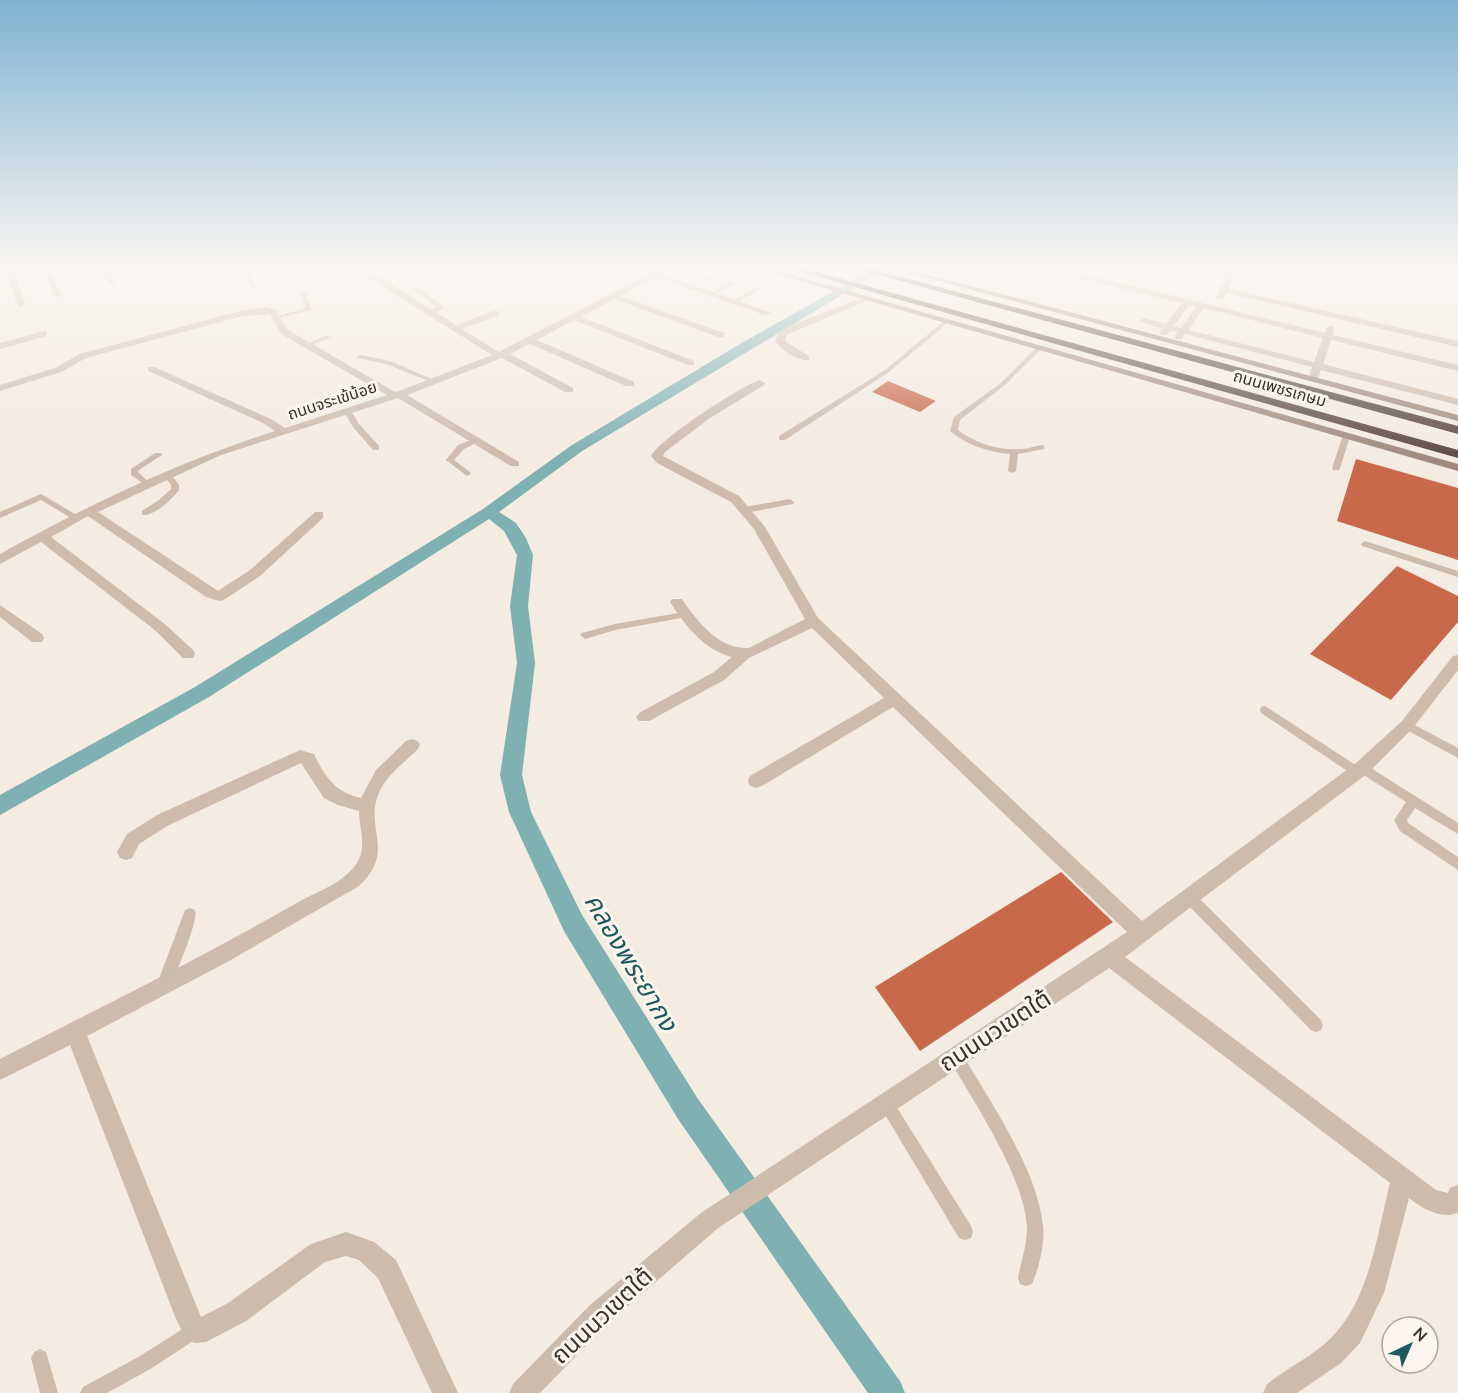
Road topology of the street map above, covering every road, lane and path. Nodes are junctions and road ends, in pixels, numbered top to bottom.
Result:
1 (180, 330) edge
2 (283, 330) edge
3 (459, 330) edge
4 (549, 330) edge
5 (607, 330) edge
6 (707, 330) edge
7 (791, 330) edge
8 (936, 330) edge
9 (976, 330) edge
10 (1007, 330) edge
11 (1093, 330) edge
12 (1125, 330) edge
13 (1166, 330) edge
14 (1179, 330) edge
15 (1303, 330) edge
16 (1331, 330) edge
17 (1393, 330) edge
18 (980, 331) junction
19 (1183, 331) junction
20 (44, 334) dead end
21 (721, 335) dead end
22 (1328, 336) junction
23 (328, 337) dead end
24 (1120, 338) junction
25 (1160, 339) junction
26 (529, 340) junction
27 (1175, 343) junction
28 (307, 345) junction
29 (1458, 345) edge
30 (0, 346) edge
31 (1039, 348) junction
32 (1201, 350) junction
33 (1091, 351) junction
34 (500, 355) junction
35 (360, 357) dead end
36 (806, 358) dead end
37 (691, 363) dead end
38 (1316, 366) junction
39 (1458, 368) edge
40 (151, 369) dead end
41 (1313, 380) junction
42 (433, 381) junction
43 (760, 383) dead end
44 (630, 384) dead end
45 (0, 388) edge
46 (569, 390) dead end
47 (397, 395) junction
48 (1458, 402) edge
49 (347, 411) junction
50 (1458, 418) edge
51 (1458, 430) edge
52 (282, 431) junction
53 (1346, 437) junction
54 (782, 438) dead end
55 (476, 441) junction
56 (1041, 447) dead end
57 (376, 448) dead end
58 (1014, 452) junction
59 (1458, 454) edge
60 (158, 455) dead end
61 (515, 464) dead end
62 (1336, 468) dead end
63 (1458, 468) edge
64 (1012, 471) dead end
65 (467, 474) dead end
66 (167, 475) junction
67 (147, 484) junction
68 (790, 502) dead end
69 (745, 510) junction
70 (89, 511) junction
71 (145, 513) dead end
72 (0, 515) edge
73 (319, 515) dead end
74 (76, 517) junction
75 (42, 536) junction
76 (1365, 544) dead end
77 (0, 560) edge
78 (1458, 574) edge
79 (677, 602) dead end
80 (0, 610) edge
81 (684, 615) junction
82 (813, 621) junction
83 (585, 635) dead end
84 (37, 638) dead end
85 (188, 654) dead end
86 (745, 654) junction
87 (1458, 660) edge
88 (894, 699) junction
89 (1265, 710) dead end
90 (644, 717) dead end
91 (1407, 725) junction
92 (412, 745) dead end
93 (1458, 753) edge
94 (1360, 770) junction
95 (756, 781) dead end
96 (1414, 801) junction
97 (367, 806) junction
98 (1458, 829) edge
99 (126, 852) dead end
100 (1458, 864) edge
101 (1189, 897) junction
102 (190, 914) dead end
103 (1141, 933) junction
104 (1108, 957) junction
105 (164, 984) junction
106 (1316, 1025) dead end
107 (75, 1031) junction
108 (956, 1057) junction
109 (0, 1071) edge
110 (886, 1103) junction
111 (1403, 1178) junction
112 (1458, 1196) edge
113 (965, 1232) dead end
114 (1026, 1278) dead end
115 (195, 1330) junction
116 (40, 1358) dead end
117 (49, 1393) edge
118 (89, 1393) edge
119 (445, 1393) edge
120 (522, 1393) edge
121 (1276, 1393) edge

1 - 45 street
2 - 28 street
3 - 34 street
4 - 26 street, ถนนจระเข้น้อย
5 - 37 street
6 - 21 street
7 - 36 street
8 - 54 lane
9 - 18 main road
10 - 33 highway, ถนนเพชรเกษม
11 - 24 highway, ถนนเพชรเกษม
12 - 25 main road
13 - 25 street
14 - 19 street
15 - 22 street
16 - 22 street
17 - 29 street
18 - 31 main road
18 - 33 highway
19 - 27 street
19 - 38 street
20 - 30 street
22 - 38 street
22 - 39 street
23 - 28 lane
24 - 32 highway
24 - 51 highway, ถนนเพชรเกษม
25 - 27 main road
26 - 34 street, ถนนจระเข้น้อย
26 - 44 street
27 - 32 main road
28 - 47 street
31 - 53 main road
31 - 58 lane
32 - 41 main road
33 - 59 highway, ถนนเพชรเกษม
34 - 42 street, ถนนจระเข้น้อย
34 - 46 street
35 - 42 lane
38 - 41 street
38 - 48 street
40 - 52 street
41 - 50 main road
42 - 47 street, ถนนจระเข้น้อย
43 - 69 street
47 - 49 street, ถนนจระเข้น้อย
47 - 55 street
49 - 52 street, ถนนจระเข้น้อย
49 - 57 lane
52 - 66 street, ถนนจระเข้น้อย
53 - 62 lane
53 - 63 main road
55 - 61 street
55 - 65 lane
56 - 58 lane
58 - 64 lane
60 - 67 lane
66 - 67 street, ถนนจระเข้น้อย
66 - 71 lane
67 - 70 street, ถนนจระเข้น้อย
68 - 69 lane
69 - 82 street
70 - 73 street
70 - 74 street, ถนนจระเข้น้อย
72 - 74 lane
74 - 75 street, ถนนจระเข้น้อย
75 - 77 street, ถนนจระเข้น้อย
75 - 85 street
76 - 78 lane
79 - 81 street
80 - 84 street
81 - 83 lane
81 - 86 street
82 - 86 street
82 - 88 street
86 - 90 street
87 - 91 street, ถนนนวเขตใต้
88 - 95 street
88 - 103 street
89 - 94 lane
91 - 93 lane
91 - 94 street, ถนนนวเขตใต้
92 - 97 street
94 - 96 lane
94 - 101 street, ถนนนวเขตใต้
96 - 98 lane
96 - 100 lane
97 - 99 street
97 - 105 street
101 - 103 street, ถนนนวเขตใต้
101 - 106 lane
102 - 105 lane
103 - 104 street, ถนนนวเขตใต้
104 - 108 street, ถนนนวเขตใต้
104 - 111 street
105 - 107 street
107 - 109 street
107 - 115 street
108 - 110 street, ถนนนวเขตใต้
108 - 114 lane
110 - 113 lane
110 - 120 street, ถนนนวเขตใต้
111 - 112 street
111 - 121 street
115 - 118 lane
115 - 119 street
116 - 117 lane

